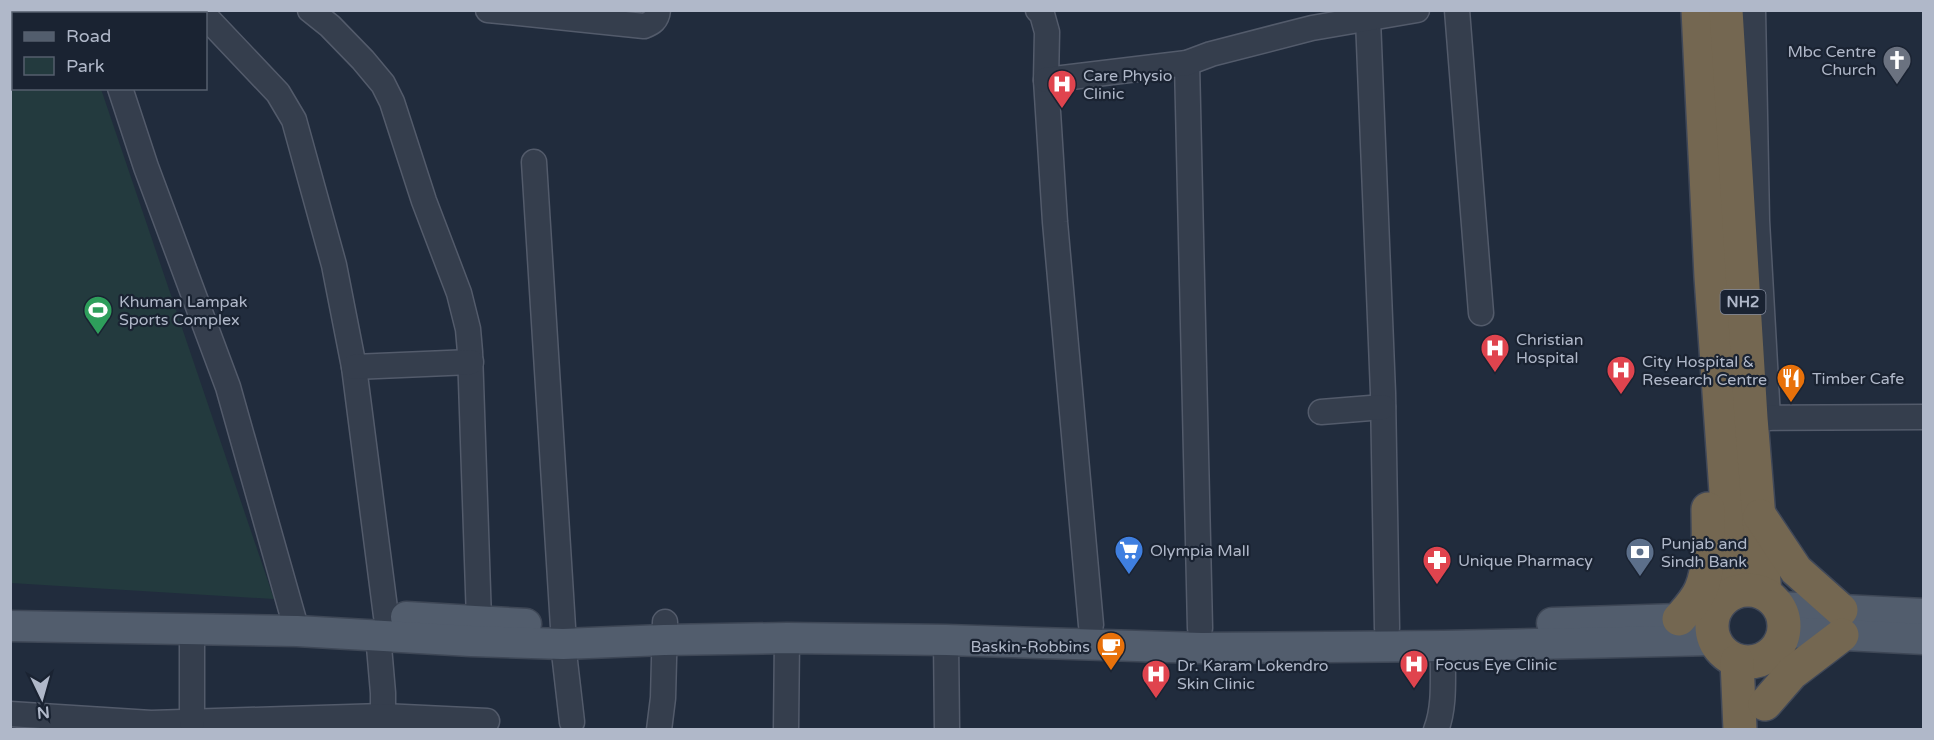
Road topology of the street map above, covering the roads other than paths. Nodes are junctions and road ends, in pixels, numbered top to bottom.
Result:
1 (310, 10) edge
2 (488, 10) edge
3 (658, 10) edge
4 (1038, 10) edge
5 (1417, 10) edge
6 (1457, 10) edge
7 (1698, 10) edge
8 (1726, 10) edge
9 (1753, 10) edge
10 (207, 19) edge
11 (1368, 19) junction
12 (1187, 63) junction
13 (1046, 80) junction
14 (121, 90) edge
15 (534, 162) dead end
16 (1480, 313) dead end
17 (471, 362) junction
18 (354, 367) junction
19 (1383, 407) junction
20 (1321, 412) dead end
21 (1923, 417) edge
22 (1746, 419) junction
23 (1759, 514) junction
24 (1733, 593) junction
25 (10, 605) edge
26 (1776, 611) junction
27 (1923, 614) edge
28 (1678, 619) junction
29 (479, 620) junction
30 (295, 622) junction
31 (1842, 622) junction
32 (382, 625) junction
33 (1091, 625) junction
34 (10, 626) edge
35 (1200, 628) junction
36 (1387, 628) junction
37 (192, 629) junction
38 (665, 631) junction
39 (1002, 633) junction
40 (563, 635) junction
41 (787, 638) junction
42 (1923, 639) edge
43 (946, 640) junction
44 (1732, 645) junction
45 (1443, 646) junction
46 (383, 713) edge
47 (1766, 717) edge
48 (14, 719) edge
49 (487, 721) dead end
50 (192, 722) junction
51 (572, 722) dead end
52 (114, 725) edge
53 (659, 729) edge
54 (786, 729) edge
55 (947, 729) edge
56 (1436, 729) edge
57 (1740, 729) edge

1 - 17 street
2 - 3 street
4 - 13 street
5 - 11 street
6 - 16 street
7 - 22 highway, NH2
8 - 22 highway, NH2
9 - 22 street
10 - 18 street
11 - 12 street
11 - 19 street
12 - 13 street
12 - 35 street
13 - 33 street
14 - 30 street
15 - 40 street
17 - 18 street
17 - 29 street
18 - 32 street
19 - 20 street
19 - 36 street
21 - 22 street
22 - 23 highway, NH2
22 - 24 highway, NH2
22 - 28 highway
23 - 26 highway, NH2
23 - 31 highway
24 - 26 highway
24 - 44 highway
25 - 30 main road
26 - 31 main road
26 - 44 highway
27 - 31 main road
28 - 36 main road
28 - 44 main road
29 - 32 main road
29 - 40 main road
30 - 32 main road
30 - 37 main road
31 - 42 main road
31 - 47 highway
32 - 40 main road
32 - 46 street
33 - 35 main road
33 - 39 main road
34 - 37 main road
35 - 36 main road
37 - 50 street
38 - 39 main road
38 - 40 main road
38 - 41 main road
38 - 53 street
39 - 43 main road
39 - 45 main road
40 - 51 street
41 - 43 main road
41 - 54 street
43 - 55 street
44 - 45 main road
44 - 47 highway
44 - 57 highway
45 - 56 street
46 - 49 street
46 - 50 street
48 - 52 street
50 - 52 street

